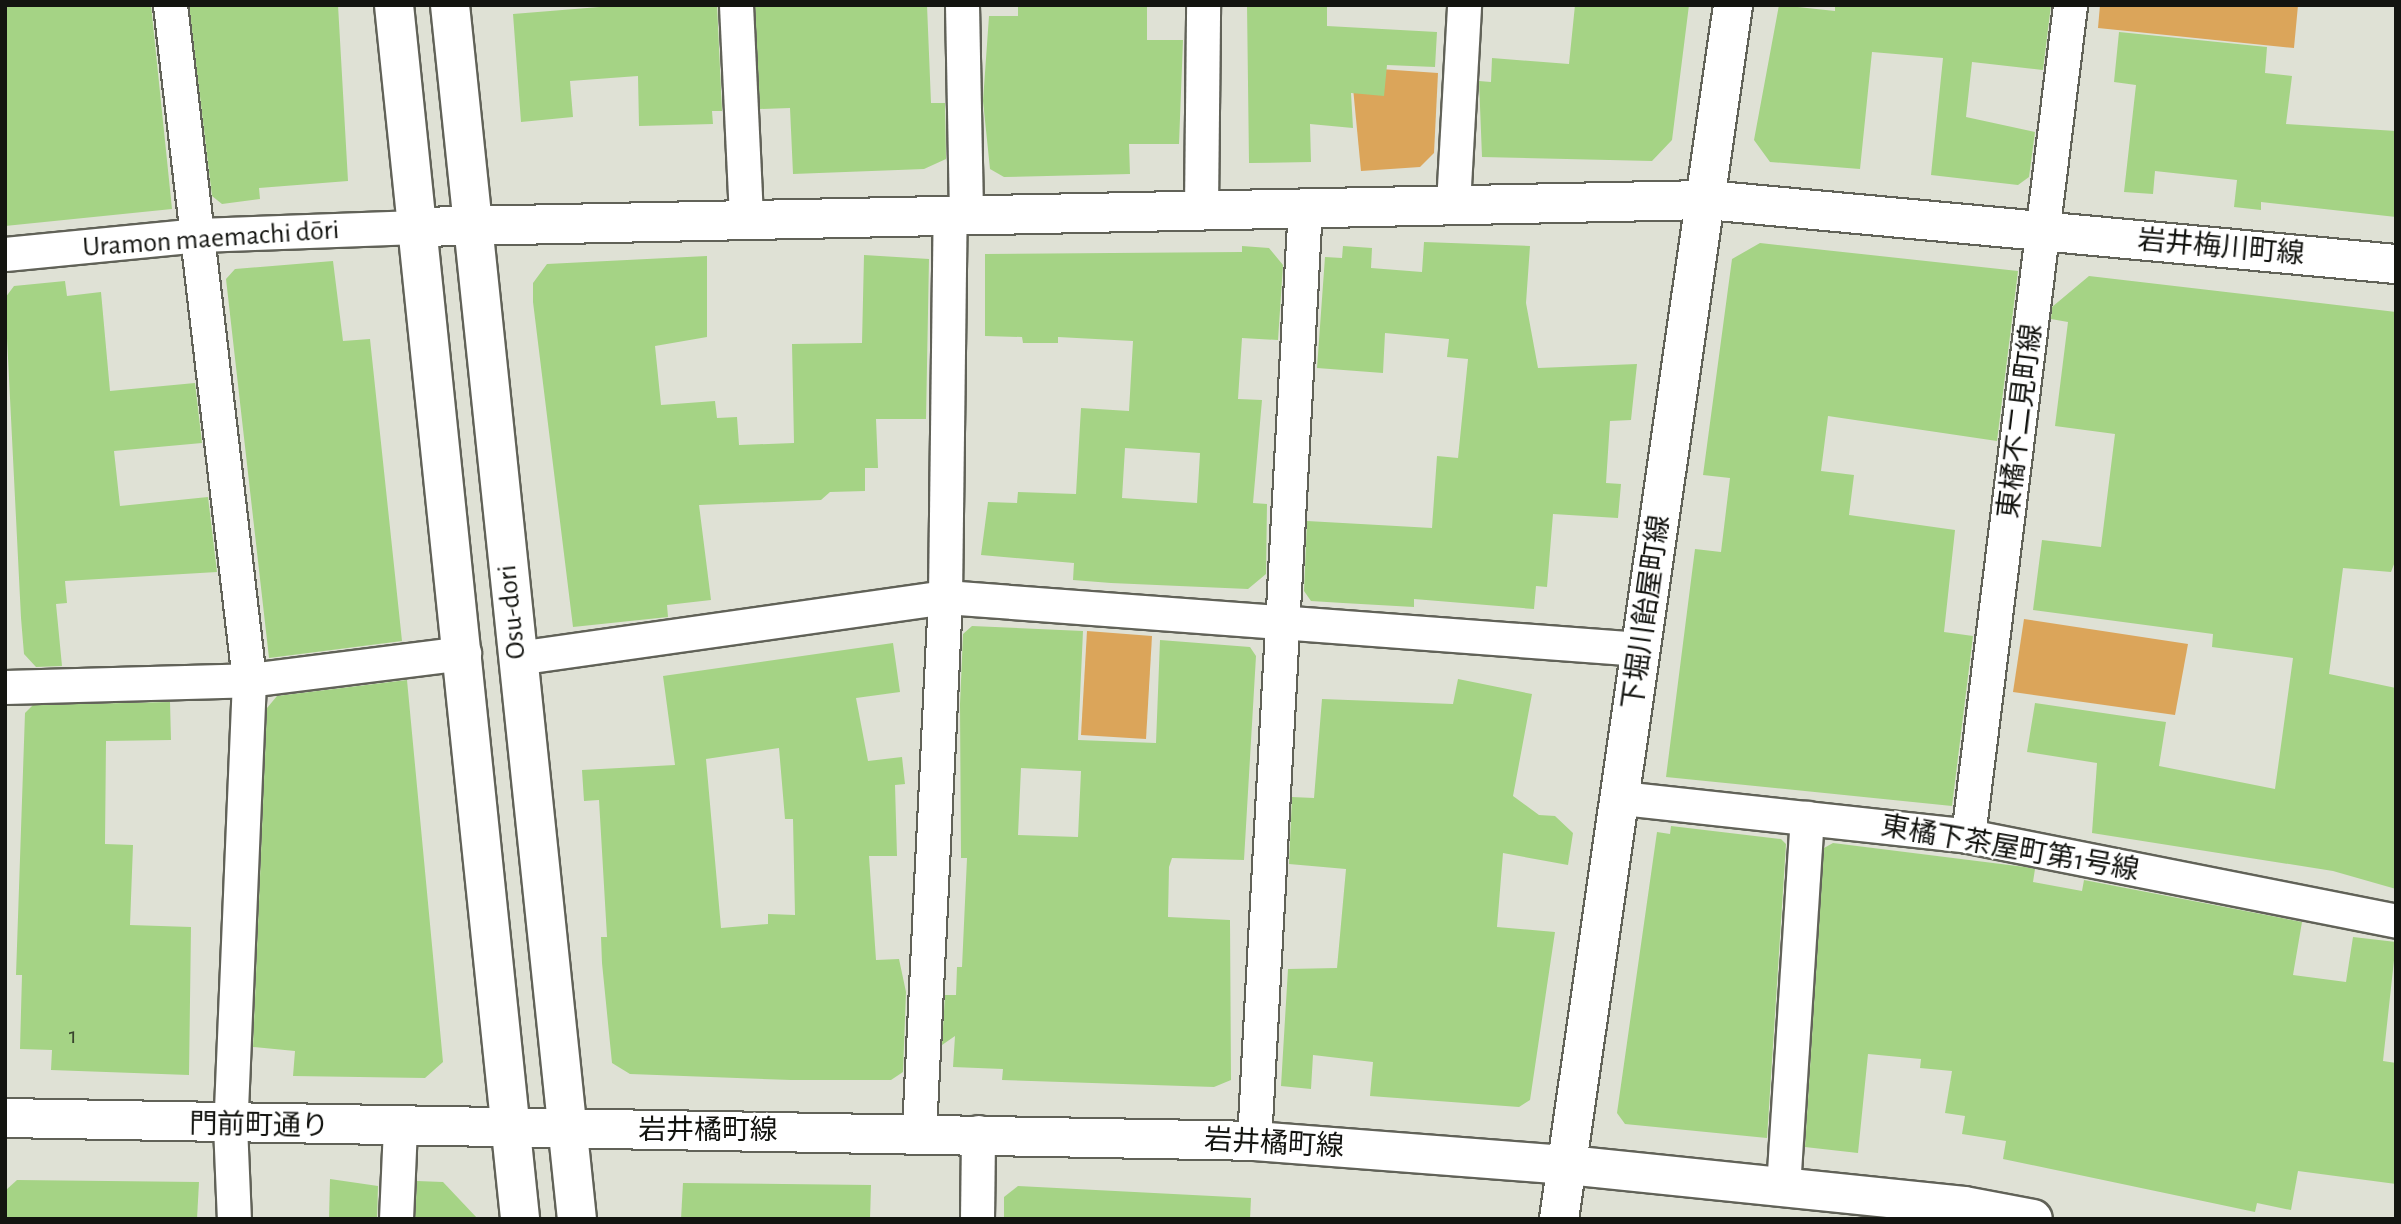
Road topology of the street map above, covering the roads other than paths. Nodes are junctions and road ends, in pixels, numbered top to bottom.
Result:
1 (170, 5) edge
2 (394, 5) edge
3 (450, 5) edge
4 (736, 5) edge
5 (962, 5) edge
6 (1203, 5) edge
7 (1464, 5) edge
8 (1733, 5) edge
9 (2070, 5) edge
10 (1707, 200) junction
11 (1453, 204) junction
12 (1305, 206) junction
13 (1201, 208) junction
14 (958, 214) junction
15 (746, 219) junction
16 (472, 226) junction
17 (417, 227) junction
18 (2045, 232) junction
19 (199, 235) junction
20 (5, 254) edge
21 (2396, 264) edge
22 (945, 597) junction
23 (1280, 622) junction
24 (1640, 649) junction
25 (464, 653) junction
26 (517, 658) junction
27 (249, 680) junction
28 (5, 687) edge
29 (1621, 798) junction
30 (1807, 818) junction
31 (1968, 836) junction
32 (2396, 921) edge
33 (5, 1118) edge
34 (230, 1125) junction
35 (400, 1129) junction
36 (512, 1131) junction
37 (569, 1131) junction
38 (919, 1131) junction
39 (978, 1132) junction
40 (1254, 1141) junction
41 (1568, 1165) junction
42 (1783, 1187) junction
43 (234, 1219) edge
44 (396, 1219) edge
45 (520, 1219) edge
46 (577, 1219) edge
47 (977, 1219) edge
48 (1559, 1219) edge
49 (2033, 1219) edge

1 - 19 street
2 - 17 street, Osu-dori
3 - 16 street, Osu-dori
4 - 15 street
5 - 14 street
6 - 13 street
7 - 11 street
8 - 10 street, 下堀川飴屋町線
9 - 18 street, 東橘不二見町線
10 - 11 street, 岩井梅川町線
10 - 18 street, 岩井梅川町線
10 - 24 street, 下堀川飴屋町線
11 - 12 street, 岩井梅川町線
12 - 13 street, 岩井梅川町線
12 - 23 street
13 - 14 street, 岩井梅川町線
14 - 15 street, 岩井梅川町線
14 - 22 street
15 - 16 street, 岩井梅川町線
16 - 17 street, 岩井梅川町線
16 - 26 street, Osu-dori
17 - 19 street, Uramon maemachi dōri
17 - 25 street, Osu-dori
18 - 21 street, 岩井梅川町線
18 - 31 street, 東橘不二見町線
19 - 20 street, Uramon maemachi dōri
19 - 27 street
22 - 23 street
22 - 26 street
22 - 38 street
23 - 24 street
23 - 40 street
24 - 29 street, 下堀川飴屋町線
25 - 27 street
25 - 36 street, Osu-dori
26 - 37 street, Osu-dori
27 - 28 street
27 - 34 street
29 - 30 street, 東橘下茶屋町第1号線
29 - 41 street, 下堀川飴屋町線
30 - 31 street, 東橘下茶屋町第1号線
30 - 42 street
31 - 32 street, 東橘下茶屋町第1号線
33 - 34 street, 門前町通り
34 - 35 street, 門前町通り
34 - 43 street
35 - 36 street, 門前町通り
35 - 44 street
36 - 37 street, 岩井橘町線
36 - 45 street, Osu-dori
37 - 38 street, 岩井橘町線
37 - 46 street, Osu-dori
38 - 39 street, 岩井橘町線
39 - 40 street, 岩井橘町線
39 - 47 street
40 - 41 street, 岩井橘町線
41 - 42 street, 岩井橘町線
41 - 48 street, 下堀川飴屋町線
42 - 49 street, 岩井橘町線

